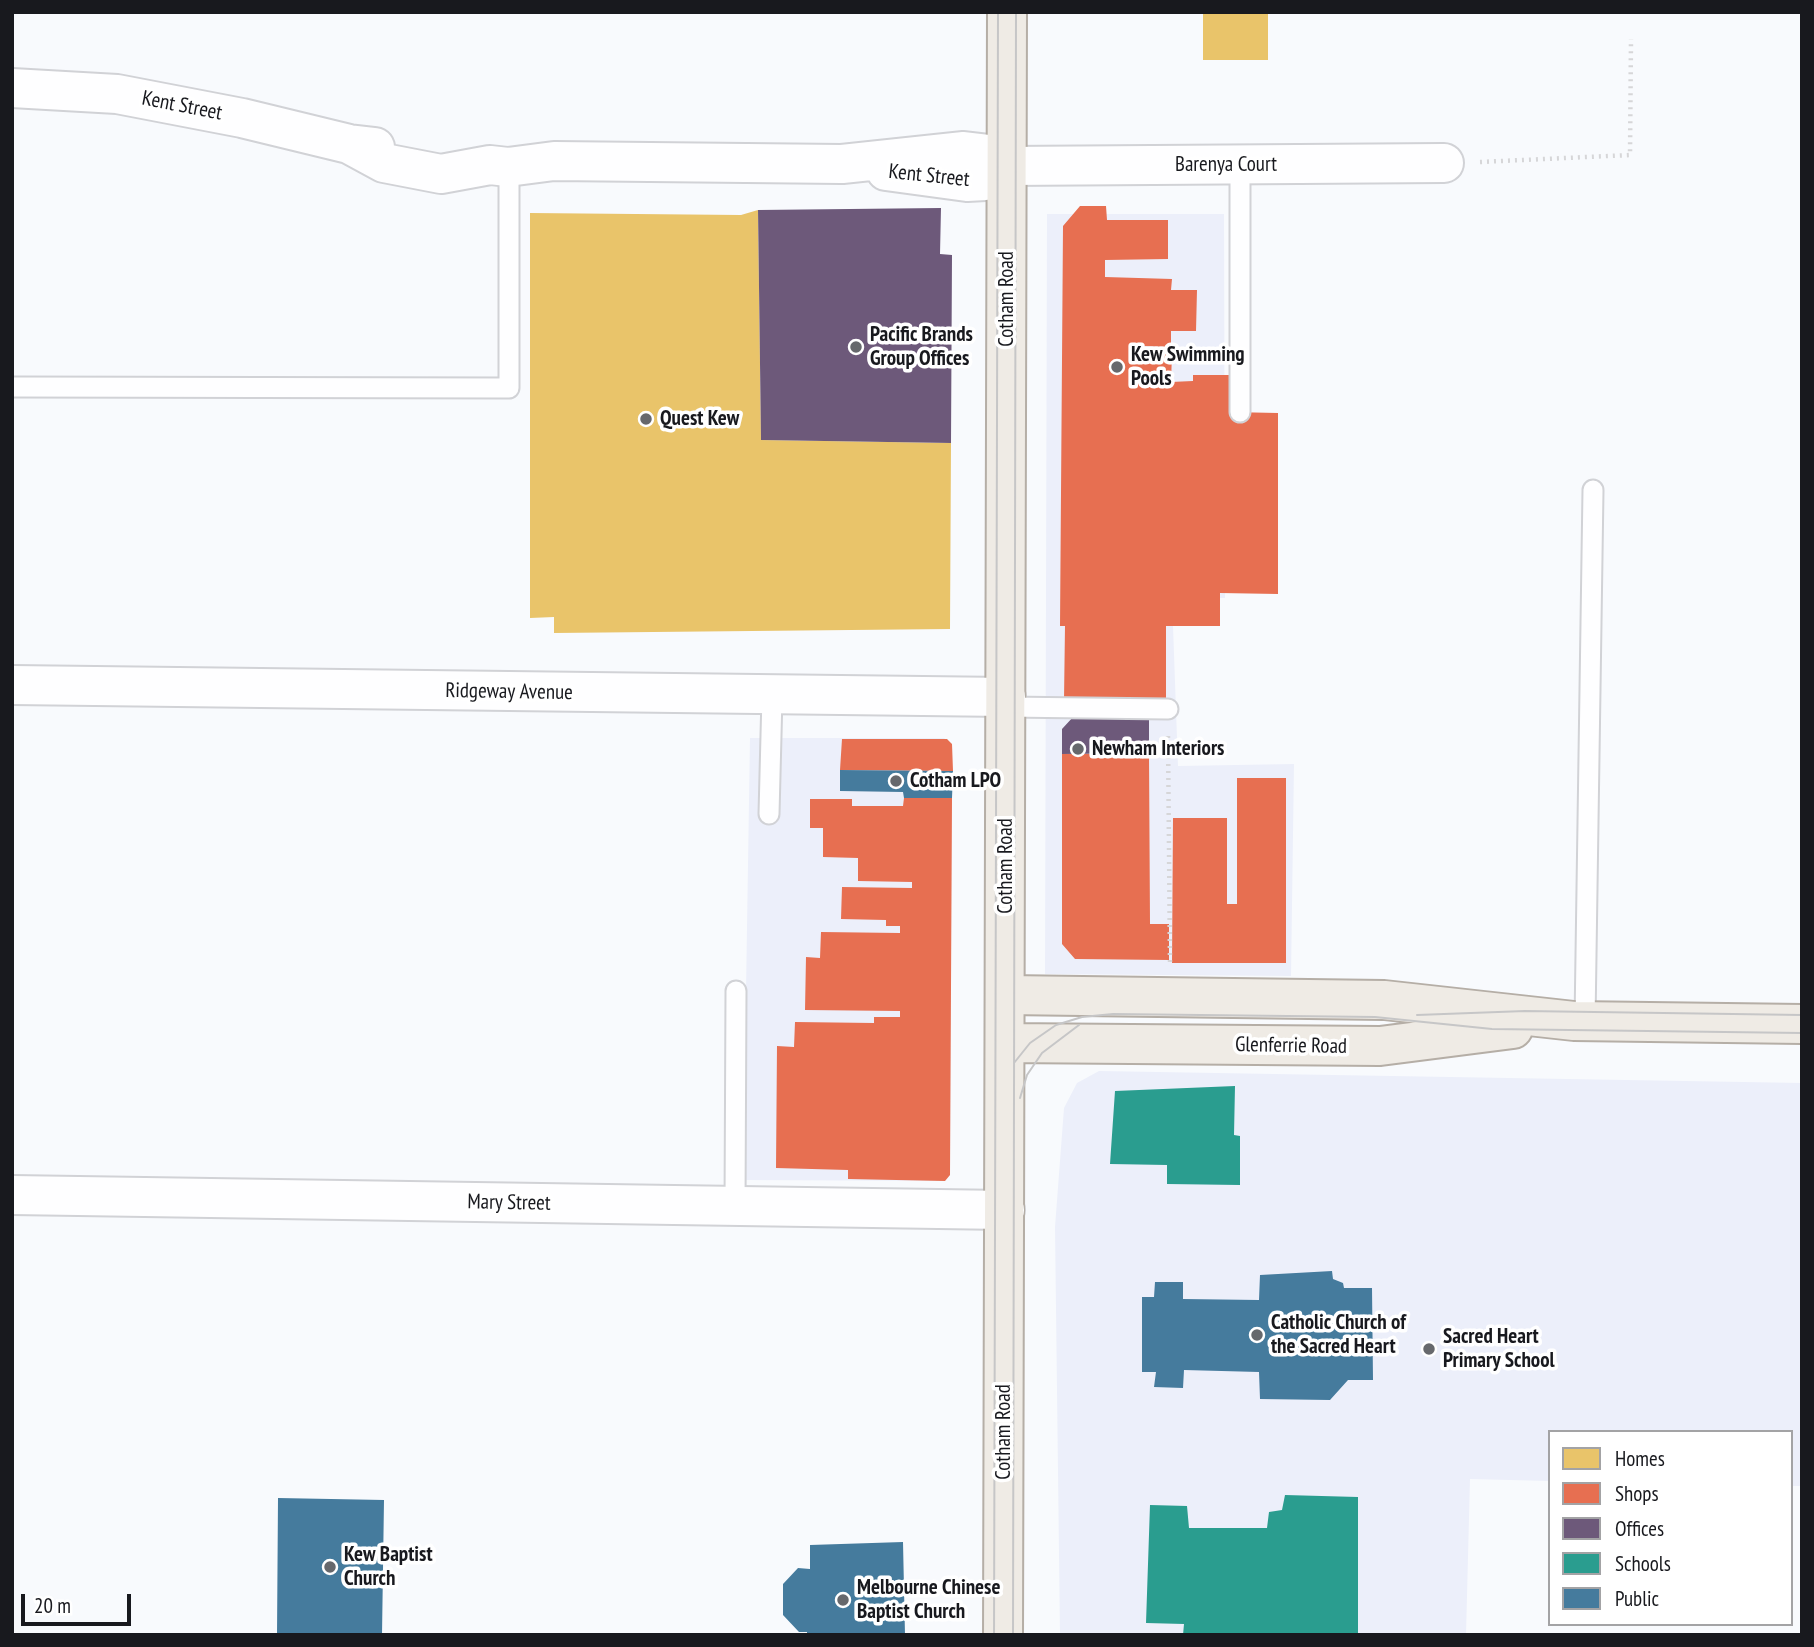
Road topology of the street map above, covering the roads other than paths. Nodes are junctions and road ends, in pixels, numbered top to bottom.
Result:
1 (1007, 12) edge
2 (12, 88) edge
3 (509, 157) junction
4 (1444, 163) road end
5 (1240, 165) junction
6 (1007, 166) junction
7 (12, 387) edge
8 (1240, 412) dead end
9 (1593, 490) dead end
10 (12, 685) edge
11 (772, 696) junction
12 (1007, 702) junction
13 (1168, 709) road end
14 (769, 814) dead end
15 (736, 991) dead end
16 (1007, 995) junction
17 (1580, 1021) junction
18 (1802, 1024) edge
19 (1007, 1043) junction
20 (12, 1195) edge
21 (735, 1207) junction
22 (1005, 1210) junction
23 (1003, 1635) edge

1 - 6 main road, Cotham Road
2 - 3 street, Kent Street
3 - 6 street, Kent Street
3 - 7 lane
4 - 5 street, Barenya Court
5 - 6 street, Barenya Court
5 - 8 lane
6 - 12 main road, Cotham Road
9 - 17 lane
10 - 11 street, Ridgeway Avenue
11 - 12 street, Ridgeway Avenue
11 - 14 lane
12 - 13 lane
12 - 16 main road, Cotham Road
15 - 21 lane
16 - 17 main road, Glenferrie Road
16 - 19 main road, Cotham Road
17 - 18 main road, Glenferrie Road
17 - 19 main road, Glenferrie Road
19 - 22 main road, Cotham Road
20 - 21 street, Mary Street
21 - 22 street, Mary Street
22 - 23 main road, Cotham Road

